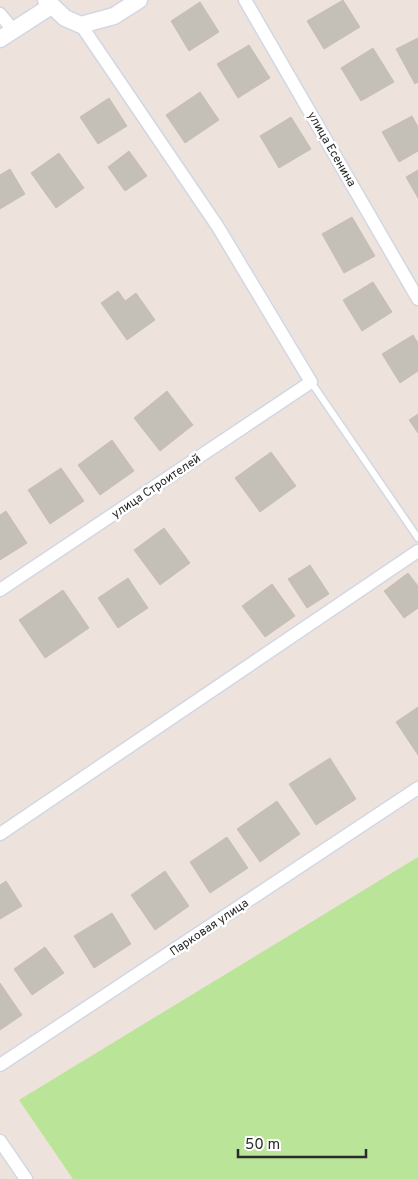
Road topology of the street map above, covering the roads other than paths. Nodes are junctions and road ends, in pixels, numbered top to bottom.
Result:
1 (139, 0) edge
2 (244, 0) edge
3 (48, 3) edge
4 (0, 14) edge
5 (81, 25) junction
6 (6, 34) edge
7 (418, 299) edge
8 (312, 382) junction
9 (418, 538) edge
10 (418, 551) edge
11 (0, 590) edge
12 (418, 788) edge
13 (0, 834) edge
14 (0, 1065) edge
15 (0, 1141) edge
16 (26, 1179) edge

1 - 5 street
2 - 7 street, улица Есенина
3 - 5 street
3 - 6 street
4 - 6 street
5 - 8 street
8 - 9 lane
8 - 11 street, улица Строителей
10 - 13 street
12 - 14 street, Парковая улица
15 - 16 street

